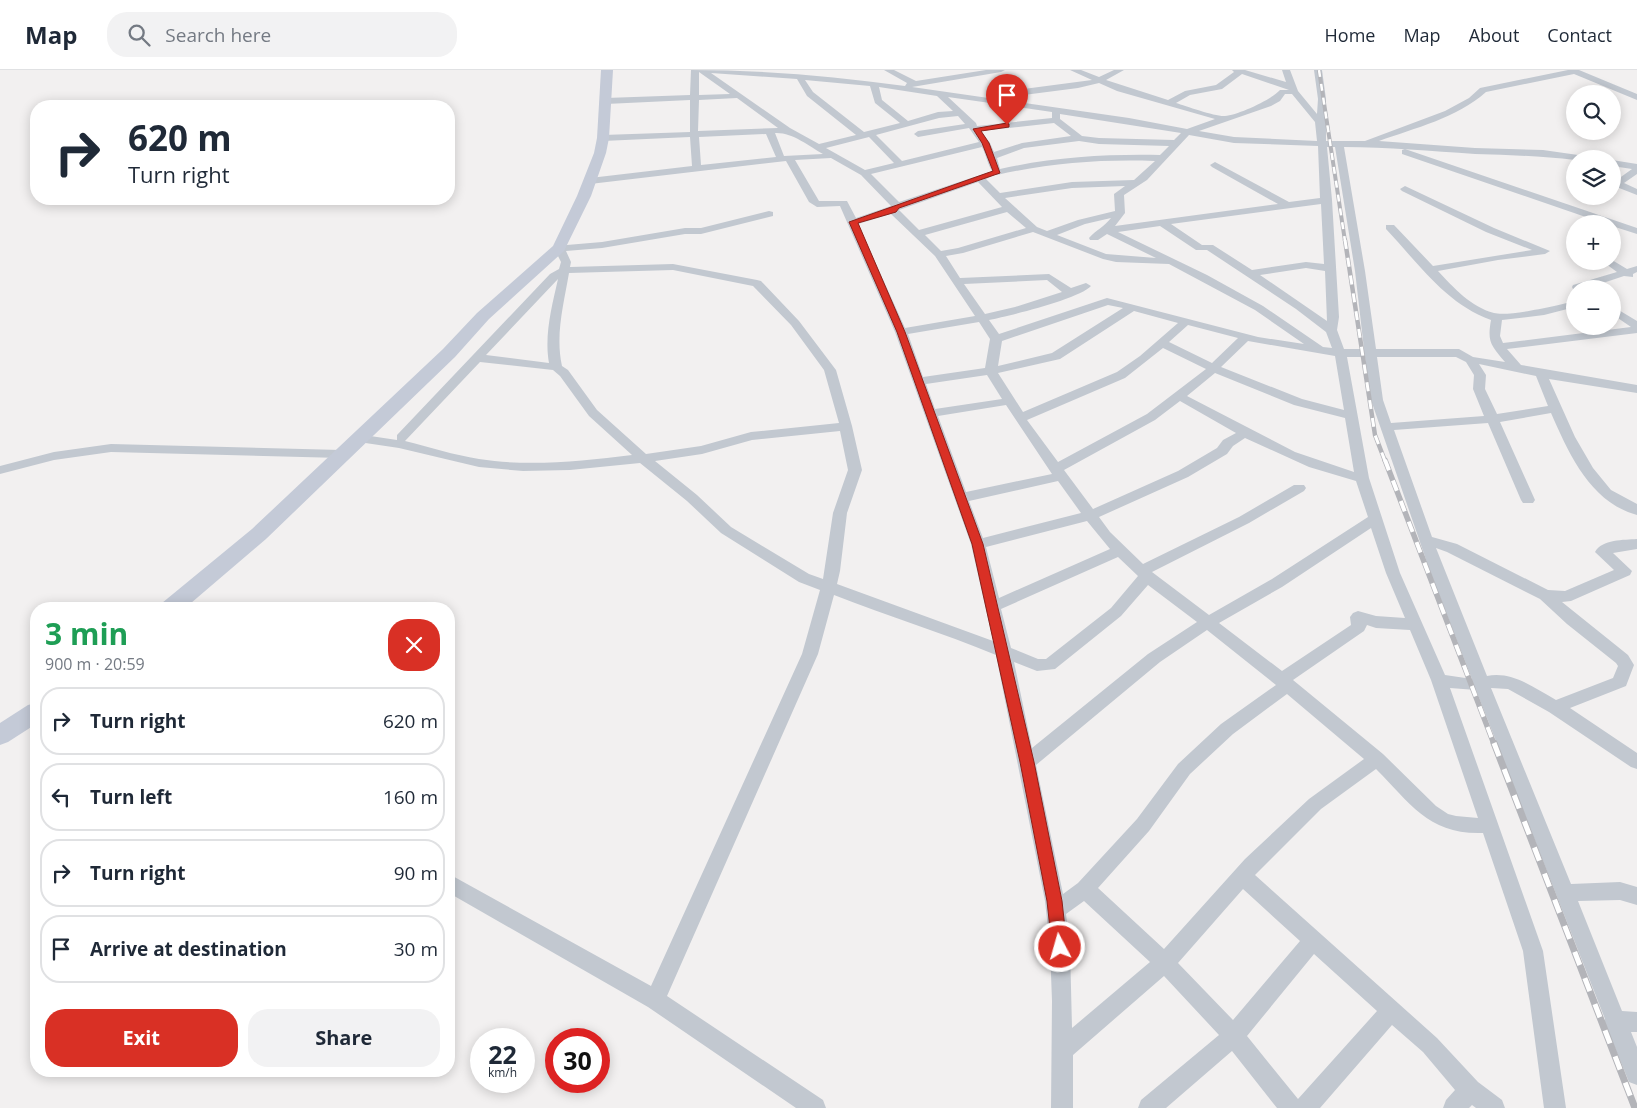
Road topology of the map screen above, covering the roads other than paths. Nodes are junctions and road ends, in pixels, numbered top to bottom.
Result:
1 (607, 70) edge
2 (695, 70) edge
3 (703, 70) edge
4 (888, 70) edge
5 (944, 70) edge
6 (1001, 70) edge
7 (1074, 70) edge
8 (1120, 70) edge
9 (1286, 70) edge
10 (1573, 70) edge
11 (736, 71) edge
12 (1239, 71) edge
13 (1320, 71) edge
14 (799, 76) junction
15 (951, 77) junction
16 (1098, 81) junction
17 (874, 84) junction
18 (915, 84) junction
19 (908, 90) junction
20 (1294, 90) junction
21 (940, 94) junction
22 (736, 96) junction
23 (1637, 97) edge
24 (694, 98) junction
25 (978, 98) junction
26 (606, 101) junction
27 (1169, 103) junction
28 (1056, 110) junction
29 (960, 113) junction
30 (1079, 113) junction
31 (1224, 119) junction
32 (1056, 120) junction
33 (1129, 120) junction
34 (906, 124) junction
35 (974, 127) junction
36 (787, 130) junction
37 (1321, 130) junction
38 (770, 132) junction
39 (1188, 132) junction
40 (866, 134) junction
41 (918, 134) dead end
42 (694, 135) junction
43 (603, 138) junction
44 (1078, 138) junction
45 (1099, 141) junction
46 (1136, 141) junction
47 (986, 143) junction
48 (1176, 143) junction
49 (1323, 144) junction
50 (1339, 144) junction
51 (1364, 144) junction
52 (1380, 144) junction
53 (816, 148) junction
54 (833, 156) junction
55 (1566, 156) edge
56 (991, 157) junction
57 (785, 158) junction
58 (1162, 158) junction
59 (900, 163) junction
60 (1621, 164) edge
61 (1215, 165) dead end
62 (1637, 166) edge
63 (697, 169) junction
64 (1637, 170) edge
65 (997, 172) junction
66 (864, 173) junction
67 (980, 179) junction
68 (590, 181) junction
69 (1134, 183) junction
70 (1405, 189) dead end
71 (1637, 192) edge
72 (996, 197) junction
73 (1327, 200) junction
74 (1287, 205) junction
75 (895, 208) junction
76 (1008, 208) junction
77 (1120, 213) junction
78 (769, 214) dead end
79 (853, 222) junction
80 (1162, 222) junction
81 (1390, 227) dead end
82 (1033, 229) junction
83 (1636, 229) edge
84 (1106, 230) junction
85 (919, 233) junction
86 (1621, 233) edge
87 (1046, 235) junction
88 (1094, 238) dead end
89 (559, 248) junction
90 (939, 254) junction
91 (1172, 262) junction
92 (1329, 268) junction
93 (1637, 269) edge
94 (565, 270) junction
95 (1429, 270) junction
96 (1621, 270) edge
97 (1625, 272) junction
98 (1250, 273) junction
99 (1598, 280) edge
100 (1637, 280) edge
101 (956, 281) junction
102 (1086, 286) dead end
103 (1070, 293) junction
104 (1566, 306) edge
105 (1131, 308) junction
106 (1621, 315) edge
107 (1497, 317) junction
108 (982, 318) junction
109 (1185, 322) junction
110 (1637, 326) edge
111 (1330, 330) junction
112 (1637, 330) edge
113 (901, 332) junction
114 (1246, 337) junction
115 (996, 339) junction
116 (1161, 343) junction
117 (1499, 347) junction
118 (1322, 350) junction
119 (1340, 353) junction
120 (1372, 353) junction
121 (1465, 356) junction
122 (479, 358) junction
123 (556, 366) junction
124 (1213, 368) junction
125 (991, 371) junction
126 (1541, 374) junction
127 (920, 381) junction
128 (1637, 389) edge
129 (1179, 396) junction
130 (1010, 401) junction
131 (1557, 408) junction
132 (932, 414) junction
133 (1352, 416) junction
134 (1020, 418) junction
135 (1492, 419) junction
136 (846, 426) junction
137 (1387, 427) junction
138 (1246, 432) junction
139 (357, 438) junction
140 (402, 438) dead end
141 (341, 454) junction
142 (644, 459) junction
143 (0, 470) edge
144 (1058, 473) junction
145 (1362, 478) junction
146 (1299, 488) dead end
147 (961, 498) junction
148 (1528, 500) dead end
149 (1637, 510) edge
150 (1090, 516) junction
151 (1375, 519) junction
152 (1426, 540) junction
153 (978, 544) junction
154 (1637, 544) edge
155 (1120, 550) junction
156 (1144, 574) junction
157 (829, 586) junction
158 (1544, 595) junction
159 (178, 602) edge
160 (992, 607) junction
161 (1208, 623) junction
162 (1414, 624) junction
163 (1004, 653) junction
164 (1439, 680) junction
165 (1284, 682) junction
166 (1480, 682) junction
167 (1554, 707) junction
168 (30, 716) edge
169 (0, 735) edge
170 (1377, 759) junction
171 (1636, 759) edge
172 (1027, 762) junction
173 (1490, 825) junction
174 (1242, 876) junction
175 (455, 886) edge
176 (1085, 889) junction
177 (1564, 893) junction
178 (1637, 896) edge
179 (1056, 910) junction
180 (1313, 940) junction
181 (1165, 963) junction
182 (655, 1000) junction
183 (1392, 1011) junction
184 (1614, 1021) junction
185 (1637, 1022) edge
186 (1234, 1036) junction
187 (1062, 1050) junction
188 (1631, 1052) edge
189 (1637, 1074) edge
190 (1470, 1090) junction
191 (815, 1108) edge
192 (1062, 1108) edge
193 (1149, 1108) edge
194 (1292, 1108) edge
195 (1305, 1108) edge
196 (1454, 1108) edge
197 (1494, 1108) edge
198 (1555, 1108) edge

1 - 26 street
2 - 24 street
3 - 11 street
3 - 22 street
4 - 18 street
5 - 15 street
6 - 15 street
7 - 16 street
8 - 16 street
9 - 20 street
10 - 23 street
10 - 51 street
11 - 14 street
12 - 20 street
12 - 27 street
13 - 37 street
14 - 17 street
14 - 40 street
15 - 18 street
16 - 25 street
16 - 27 street
17 - 19 street
17 - 34 street
18 - 19 street
19 - 21 street
20 - 31 street
20 - 37 street
21 - 25 street
21 - 29 street
22 - 24 street
22 - 36 street
24 - 26 street
24 - 42 street
25 - 28 street
26 - 43 street
27 - 31 street
28 - 30 street
28 - 32 street
29 - 34 street
29 - 35 street
30 - 33 street
30 - 45 street
31 - 39 street
32 - 35 street
32 - 44 street
33 - 39 street
33 - 46 street
34 - 40 street
35 - 41 street
35 - 47 street
36 - 38 street
36 - 53 street
37 - 49 street
38 - 42 street
38 - 57 street
39 - 48 street
39 - 49 street
40 - 53 street
40 - 59 street
42 - 43 street
42 - 63 street
43 - 68 street
44 - 45 street
44 - 56 street
45 - 46 street
46 - 48 street
47 - 56 street
47 - 59 street
48 - 58 street
49 - 50 street
49 - 73 street
50 - 51 street
50 - 120 street
51 - 52 street
52 - 55 street
52 - 83 street
53 - 54 street
54 - 57 street
54 - 66 street
56 - 65 street
57 - 63 street
57 - 79 street
58 - 65 street
58 - 69 street
59 - 66 street
60 - 62 street
61 - 74 street
63 - 68 street
64 - 71 street
65 - 67 street
66 - 75 street
67 - 72 street
67 - 75 street
68 - 89 street
69 - 72 street
69 - 77 street
70 - 95 street
72 - 76 street
73 - 74 street
73 - 92 street
74 - 80 street
75 - 79 street
75 - 85 street
76 - 82 street
76 - 85 street
77 - 84 street
77 - 87 street
78 - 89 street
79 - 113 street
80 - 84 street
80 - 98 street
81 - 95 street
82 - 87 street
82 - 90 street
83 - 86 street
84 - 88 street
84 - 91 street
85 - 90 street
87 - 91 street
89 - 94 street
89 - 139 street
90 - 101 street
91 - 118 street
92 - 98 street
92 - 111 street
93 - 97 street
94 - 122 street
94 - 123 street
94 - 136 street
95 - 107 street
96 - 97 street
97 - 99 street
97 - 100 street
98 - 111 street
101 - 103 street
101 - 108 street
102 - 103 street
103 - 108 street
104 - 107 street
105 - 109 street
105 - 115 street
105 - 125 street
106 - 110 street
107 - 117 street
108 - 113 street
108 - 115 street
109 - 114 street
109 - 116 street
111 - 119 street
112 - 117 street
113 - 127 street
114 - 118 street
114 - 124 street
115 - 125 street
116 - 124 street
116 - 134 street
117 - 121 street
118 - 119 street
119 - 120 street
119 - 133 street
120 - 121 street
120 - 137 street
121 - 126 street
121 - 135 street
122 - 123 street
122 - 140 street
123 - 142 street
124 - 129 street
124 - 133 street
125 - 127 street
125 - 130 street
126 - 128 street
126 - 131 street
127 - 132 street
129 - 138 street
129 - 144 street
130 - 132 street
130 - 134 street
131 - 135 street
131 - 149 street
132 - 147 street
133 - 145 street
134 - 144 street
135 - 137 street
135 - 148 street
136 - 142 street
136 - 157 street
137 - 152 street
138 - 145 street
138 - 150 street
139 - 141 street
139 - 142 street
141 - 143 street
141 - 159 street
142 - 157 street
144 - 147 street
144 - 150 street
145 - 151 street
146 - 156 street
147 - 153 street
150 - 153 street
150 - 155 street
151 - 161 street
151 - 162 street
152 - 158 street
152 - 166 street
153 - 160 street
154 - 158 street
155 - 156 street
155 - 160 street
156 - 161 street
156 - 163 street
157 - 163 street
157 - 182 street
158 - 167 street
160 - 163 street
161 - 165 street
161 - 172 street
162 - 164 street
162 - 165 street
163 - 172 street
164 - 166 street
164 - 173 street
165 - 170 street
165 - 176 street
166 - 167 street
166 - 177 street
167 - 171 street
168 - 169 street
170 - 173 street
170 - 174 street
172 - 179 street
173 - 198 street
174 - 180 street
174 - 181 street
175 - 182 street
176 - 179 street
176 - 181 street
177 - 178 street
177 - 184 street
179 - 187 street
180 - 183 street
180 - 186 street
181 - 186 street
181 - 187 street
182 - 191 street
183 - 190 street
183 - 195 street
184 - 185 street
184 - 188 street
186 - 193 street
186 - 194 street
187 - 192 street
188 - 189 street
190 - 196 street
190 - 197 street

